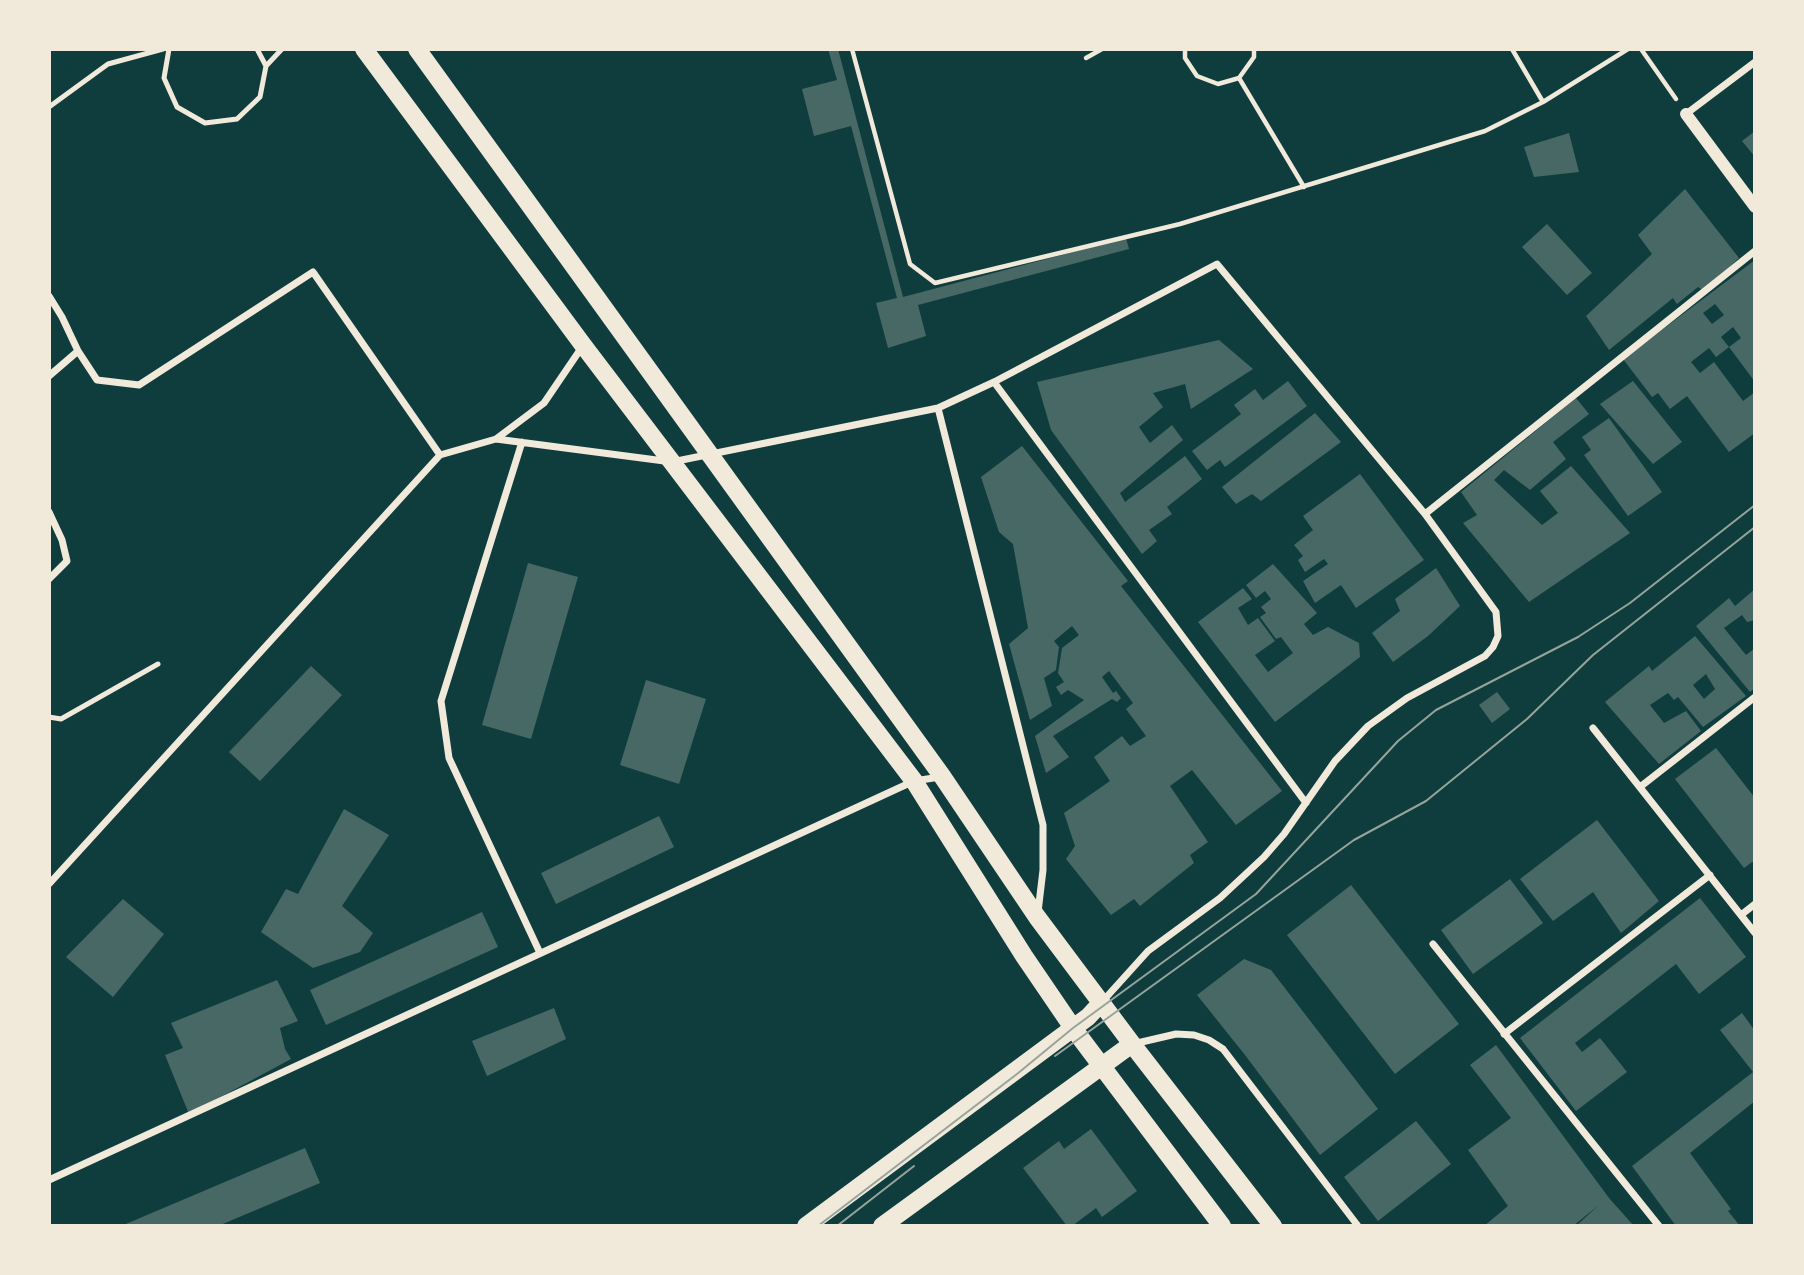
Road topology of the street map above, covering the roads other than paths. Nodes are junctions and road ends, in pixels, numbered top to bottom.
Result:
1 (163, 49) edge
2 (169, 49) edge
3 (257, 49) edge
4 (282, 49) edge
5 (364, 49) edge
6 (417, 49) edge
7 (144, 51) edge
8 (1755, 62) edge
9 (266, 66) junction
10 (49, 107) edge
11 (1686, 114) joint
12 (1755, 207) edge
13 (1755, 251) edge
14 (49, 296) edge
15 (583, 345) junction
16 (78, 351) junction
17 (49, 376) edge
18 (994, 382) junction
19 (938, 408) junction
20 (496, 439) junction
21 (522, 442) junction
22 (711, 454) junction
23 (440, 456) junction
24 (672, 463) junction
25 (49, 512) edge
26 (1425, 514) junction
27 (49, 579) edge
28 (158, 664) dead end
29 (1755, 697) edge
30 (49, 718) edge
31 (1593, 728) dead end
32 (942, 776) junction
33 (914, 781) junction
34 (1640, 787) junction
35 (1306, 803) junction
36 (1710, 875) junction
37 (49, 884) edge
38 (1755, 904) edge
39 (1741, 915) junction
40 (1037, 917) junction
41 (1755, 933) edge
42 (1433, 944) dead end
43 (540, 953) junction
44 (1101, 1003) junction
45 (1073, 1028) junction
46 (1504, 1034) junction
47 (1132, 1044) junction
48 (1101, 1067) junction
49 (49, 1180) edge
50 (806, 1226) edge
51 (882, 1226) edge
52 (1222, 1226) edge
53 (1273, 1226) edge
54 (1358, 1226) edge
55 (1658, 1226) edge

1 - 7 lane
2 - 9 lane
3 - 9 lane
4 - 9 lane
5 - 15 main road
6 - 22 main road
7 - 10 lane
8 - 11 street
11 - 12 street
13 - 26 street
14 - 16 street
15 - 20 street
15 - 24 main road
16 - 17 street
16 - 23 street
18 - 19 street
18 - 26 street
18 - 35 street
19 - 22 street
19 - 40 street
20 - 21 street
20 - 23 street
21 - 24 street
21 - 43 street
22 - 24 street
22 - 32 main road
23 - 37 street
24 - 33 main road
25 - 27 street
26 - 35 street
28 - 30 lane
29 - 34 street
31 - 34 street
32 - 33 street
32 - 40 main road
33 - 43 street
33 - 45 main road
34 - 36 street
35 - 44 street
36 - 39 street
36 - 46 street
38 - 39 street
39 - 41 street
40 - 44 main road
42 - 46 street
43 - 49 street
44 - 45 main road
44 - 47 main road
45 - 48 main road
45 - 50 main road
46 - 55 street
47 - 48 main road
47 - 53 main road
47 - 54 street
48 - 51 main road
48 - 52 main road

